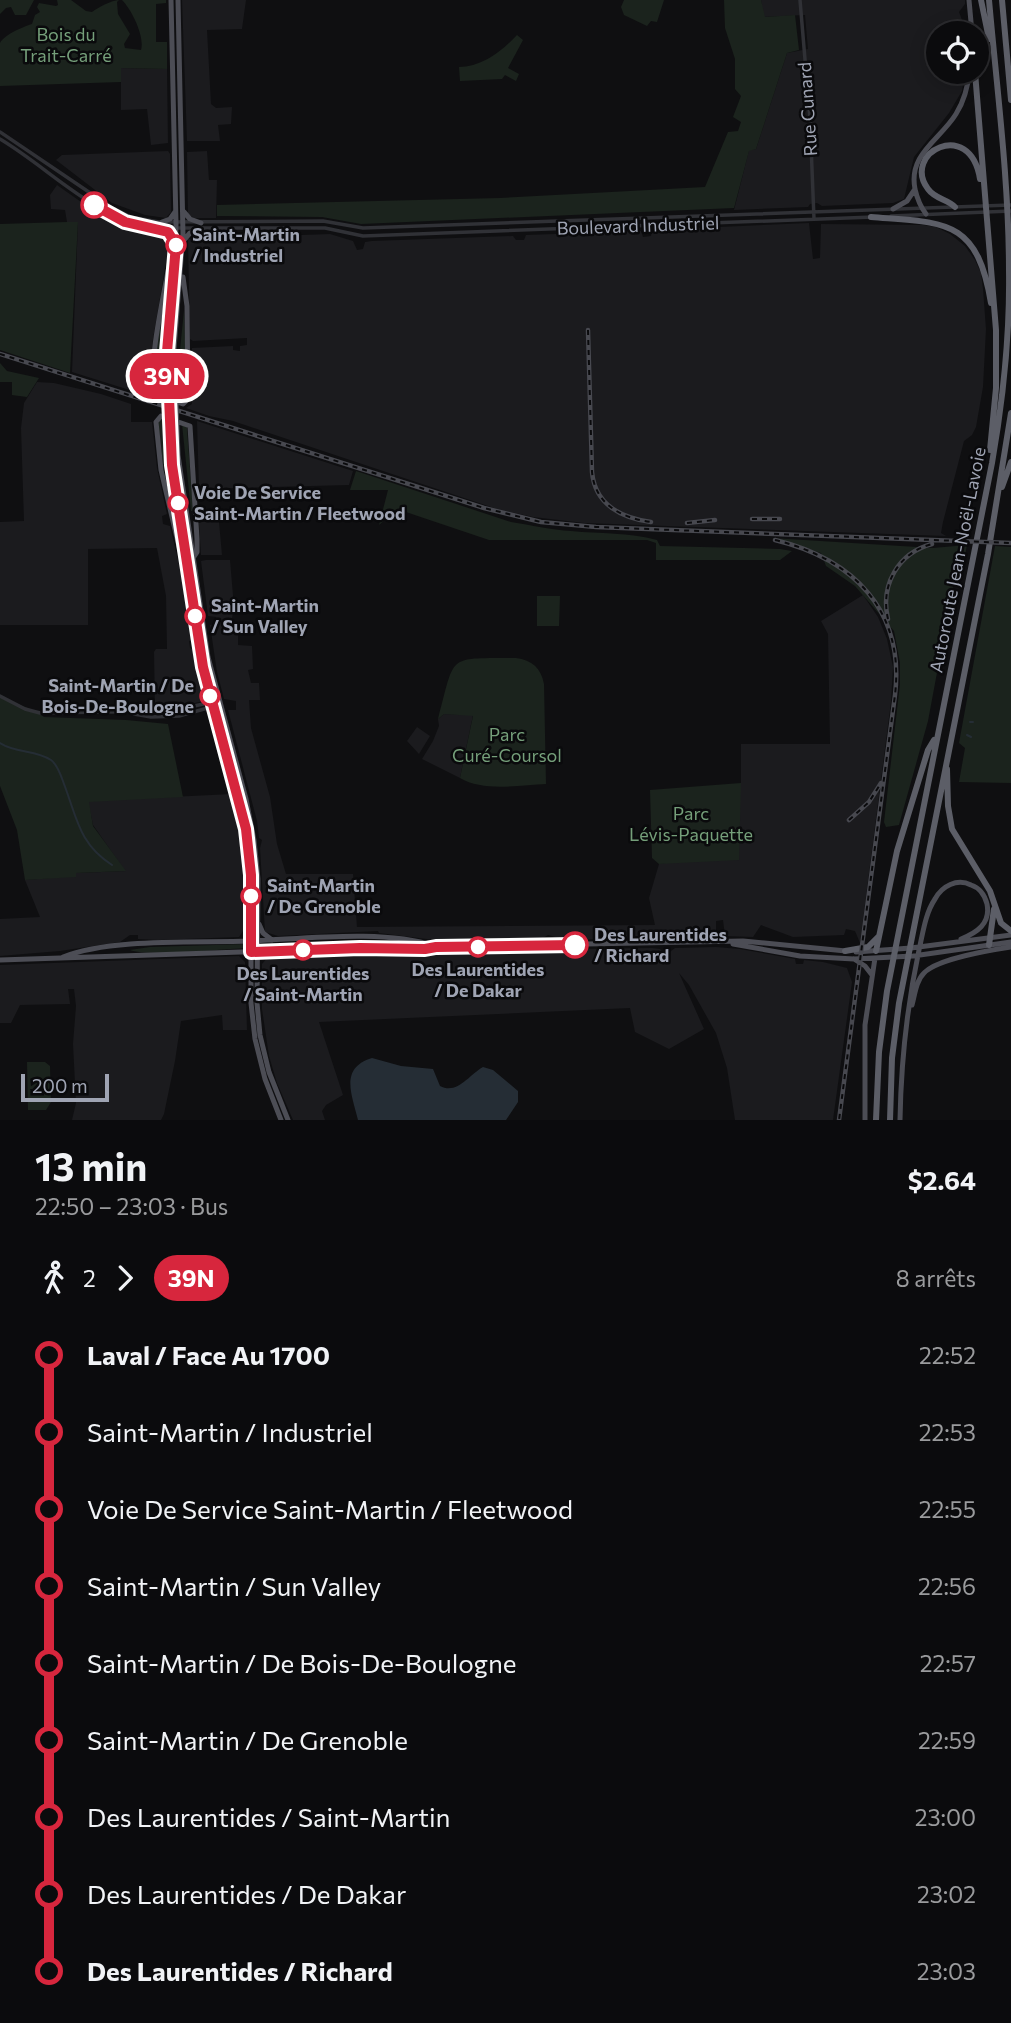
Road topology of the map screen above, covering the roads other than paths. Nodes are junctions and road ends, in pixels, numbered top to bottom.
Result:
1 (171, 0) edge
2 (178, 0) edge
3 (800, 0) edge
4 (969, 0) edge
5 (981, 0) edge
6 (989, 0) edge
7 (1002, 0) edge
8 (971, 21) edge
9 (994, 61) junction
10 (968, 84) edge
11 (976, 84) edge
12 (1011, 100) edge
13 (0, 132) edge
14 (0, 139) edge
15 (915, 189) junction
16 (985, 200) junction
17 (1009, 202) edge
18 (955, 207) junction
19 (922, 208) junction
20 (179, 209) junction
21 (893, 209) junction
22 (814, 211) junction
23 (1009, 213) edge
24 (926, 214) junction
25 (871, 217) junction
26 (814, 219) junction
27 (162, 222) junction
28 (270, 222) junction
29 (180, 226) junction
30 (200, 226) junction
31 (156, 228) junction
32 (265, 230) junction
33 (179, 244) junction
34 (182, 272) junction
35 (174, 309) junction
36 (186, 309) junction
37 (161, 311) junction
38 (997, 335) junction
39 (1011, 413) edge
40 (1011, 462) edge
41 (987, 490) junction
42 (996, 502) junction
43 (190, 559) junction
44 (0, 696) edge
45 (215, 705) junction
46 (939, 732) junction
47 (947, 757) junction
48 (995, 902) junction
49 (255, 921) junction
50 (1011, 933) edge
51 (272, 940) junction
52 (236, 941) junction
53 (254, 941) junction
54 (989, 941) junction
55 (720, 942) junction
56 (953, 942) junction
57 (1011, 945) edge
58 (877, 946) junction
59 (436, 947) junction
60 (271, 951) junction
61 (845, 951) joint
62 (254, 952) junction
63 (63, 957) junction
64 (854, 959) junction
65 (0, 960) edge
66 (258, 968) junction
67 (872, 975) junction
68 (907, 1025) junction
69 (281, 1120) edge
70 (288, 1120) edge
71 (865, 1120) edge
72 (876, 1120) edge
73 (892, 1120) edge
74 (900, 1120) edge

1 - 20 main road
2 - 20 main road
3 - 22 street, Rue Cunard
4 - 8 main road
5 - 9 highway
6 - 9 highway, Autoroute Jean-Noël-Lavoie
7 - 12 highway
9 - 17 highway, Autoroute Jean-Noël-Lavoie
10 - 15 main road
11 - 16 highway
13 - 27 street
14 - 31 street
15 - 19 main road
15 - 21 main road
16 - 18 highway
16 - 38 highway
17 - 18 street, Boulevard Industriel
17 - 23 highway, Autoroute Jean-Noël-Lavoie
18 - 19 street, Boulevard Industriel
19 - 21 street, Boulevard Industriel
19 - 24 main road
20 - 27 main road
20 - 29 main road
20 - 30 main road
21 - 22 street, Boulevard Industriel
22 - 26 street, Rue Cunard
22 - 28 street, Boulevard Industriel
23 - 24 street, Boulevard Industriel
23 - 41 highway, Autoroute Jean-Noël-Lavoie
24 - 25 street, Boulevard Industriel
25 - 26 street, Boulevard Industriel
25 - 38 highway
26 - 32 street, Boulevard Industriel
27 - 29 street
28 - 30 street, Boulevard Industriel
28 - 32 street
29 - 30 street, Boulevard Industriel
29 - 31 street
29 - 33 main road
30 - 32 street, Boulevard Industriel
30 - 33 main road
31 - 33 main road
33 - 34 main road
33 - 35 main road
33 - 37 main road
34 - 35 main road
34 - 36 main road
35 - 36 main road
35 - 37 main road
35 - 43 main road
36 - 37 main road
38 - 41 highway
39 - 42 highway, Autoroute Jean-Noël-Lavoie
40 - 42 highway
41 - 46 highway, Autoroute Jean-Noël-Lavoie
42 - 47 highway, Autoroute Jean-Noël-Lavoie
43 - 43 main road
43 - 45 main road
44 - 45 street
45 - 49 main road
46 - 58 highway
46 - 72 highway, Autoroute Jean-Noël-Lavoie
47 - 48 highway
47 - 73 highway, Autoroute Jean-Noël-Lavoie
48 - 50 highway
48 - 54 highway
49 - 51 main road
49 - 52 main road
49 - 53 main road
50 - 54 main road
51 - 53 main road
51 - 59 main road
52 - 53 main road
52 - 63 main road
53 - 62 main road
54 - 56 main road
54 - 57 main road
54 - 58 main road
55 - 59 main road
55 - 61 main road
55 - 64 main road
56 - 58 main road
56 - 68 main road
57 - 68 main road
58 - 61 highway
58 - 64 main road
58 - 67 main road
59 - 60 main road
60 - 62 main road
60 - 66 main road
62 - 63 main road
62 - 66 main road
62 - 69 main road
63 - 65 main road
64 - 67 main road
66 - 70 main road
67 - 71 main road
68 - 74 main road

